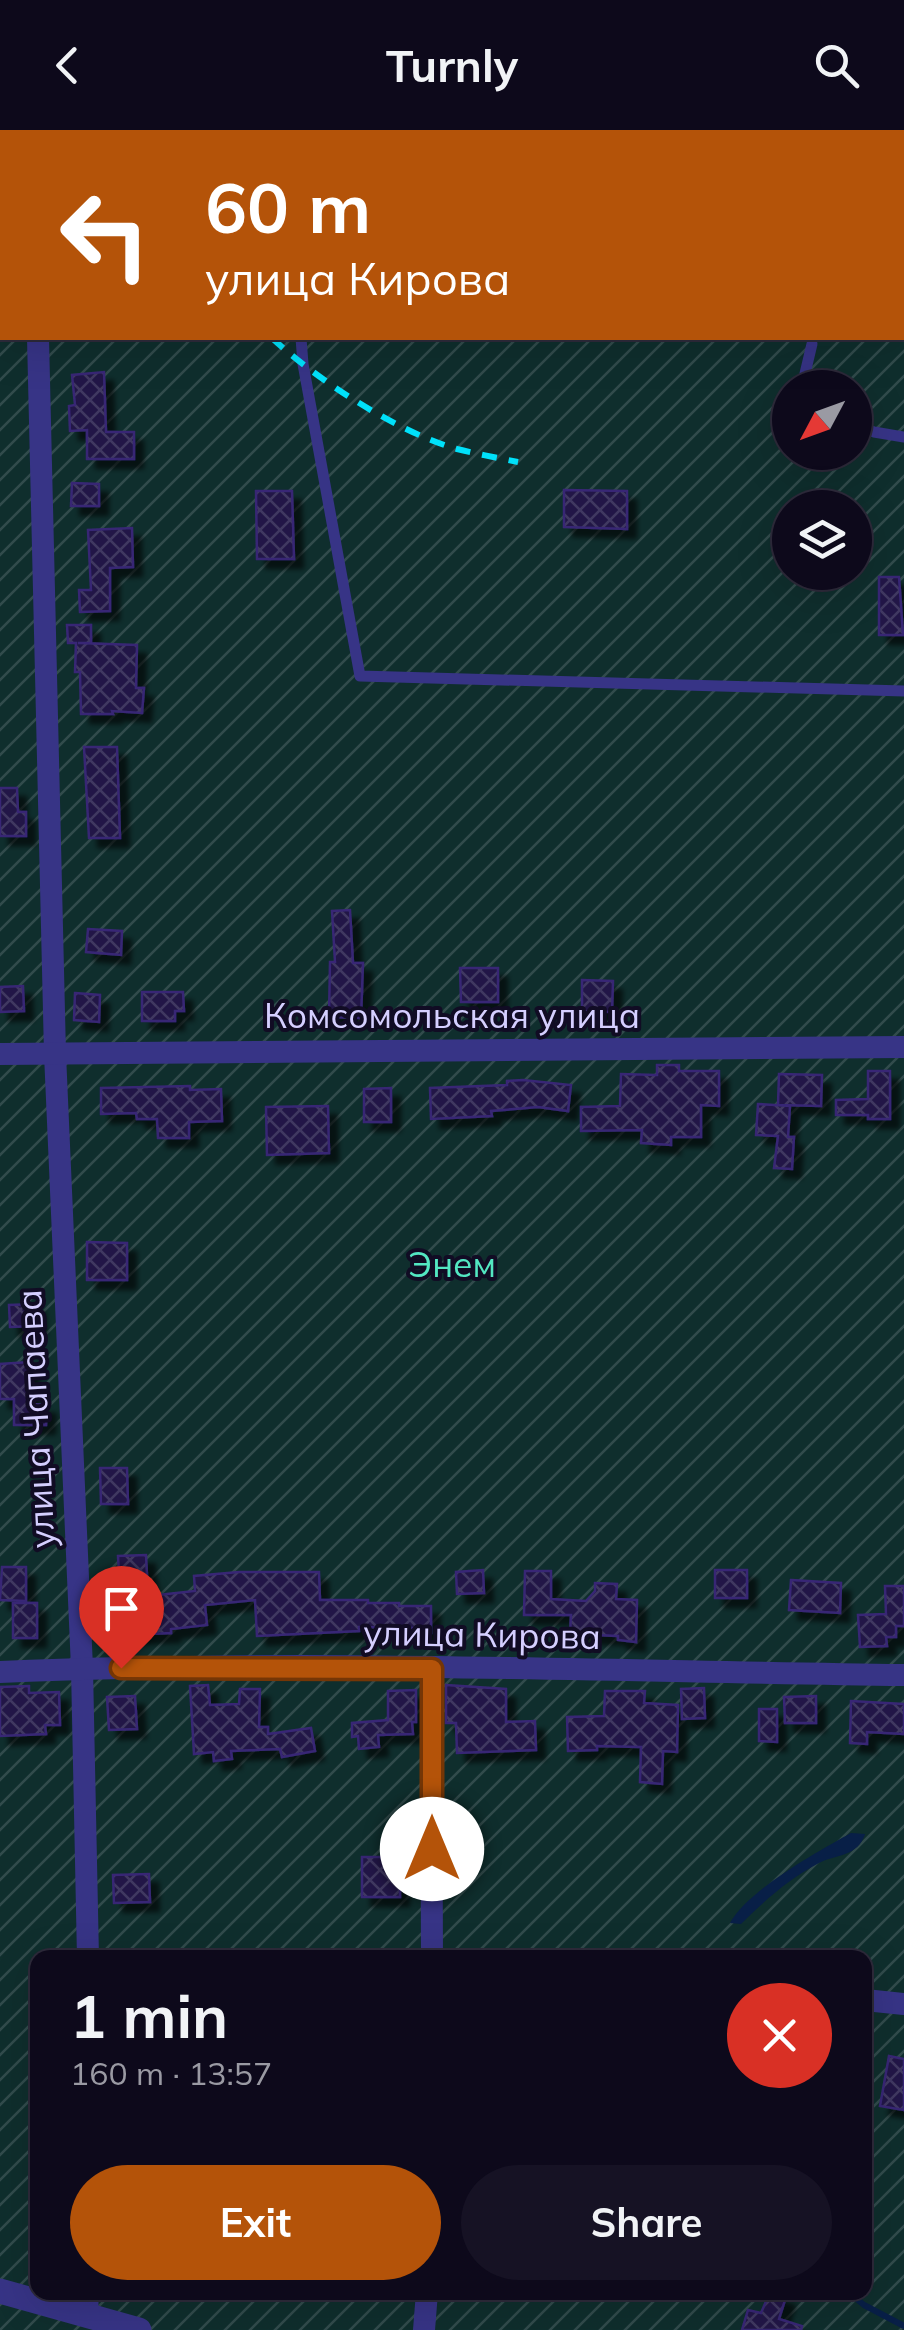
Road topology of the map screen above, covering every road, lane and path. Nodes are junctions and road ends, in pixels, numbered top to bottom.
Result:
1 (38, 340) edge
2 (301, 340) edge
3 (812, 344) dead end
4 (807, 370) edge
5 (872, 431) edge
6 (904, 437) edge
7 (904, 691) edge
8 (904, 1047) edge
9 (0, 1054) edge
10 (55, 1054) junction
11 (82, 1668) junction
12 (432, 1669) junction
13 (0, 1672) edge
14 (904, 1675) edge
15 (88, 1950) edge
16 (432, 1950) edge
17 (872, 2001) edge
18 (904, 2004) edge
19 (0, 2291) edge
20 (30, 2295) edge
21 (60, 2300) edge
22 (426, 2300) edge
23 (87, 2304) edge
24 (139, 2330) edge
25 (424, 2330) edge

1 - 10 street, улица Чапаева
2 - 7 lane
3 - 4 lane
5 - 6 lane
8 - 10 street, Комсомольская улица
9 - 10 street, Комсомольская улица
10 - 11 street, улица Чапаева
11 - 12 street, улица Кирова
11 - 13 street, улица Кирова
11 - 15 street, улица Чапаева
12 - 14 street, улица Кирова
12 - 16 street
17 - 18 street
19 - 20 street
21 - 23 street
22 - 25 street
23 - 24 street

